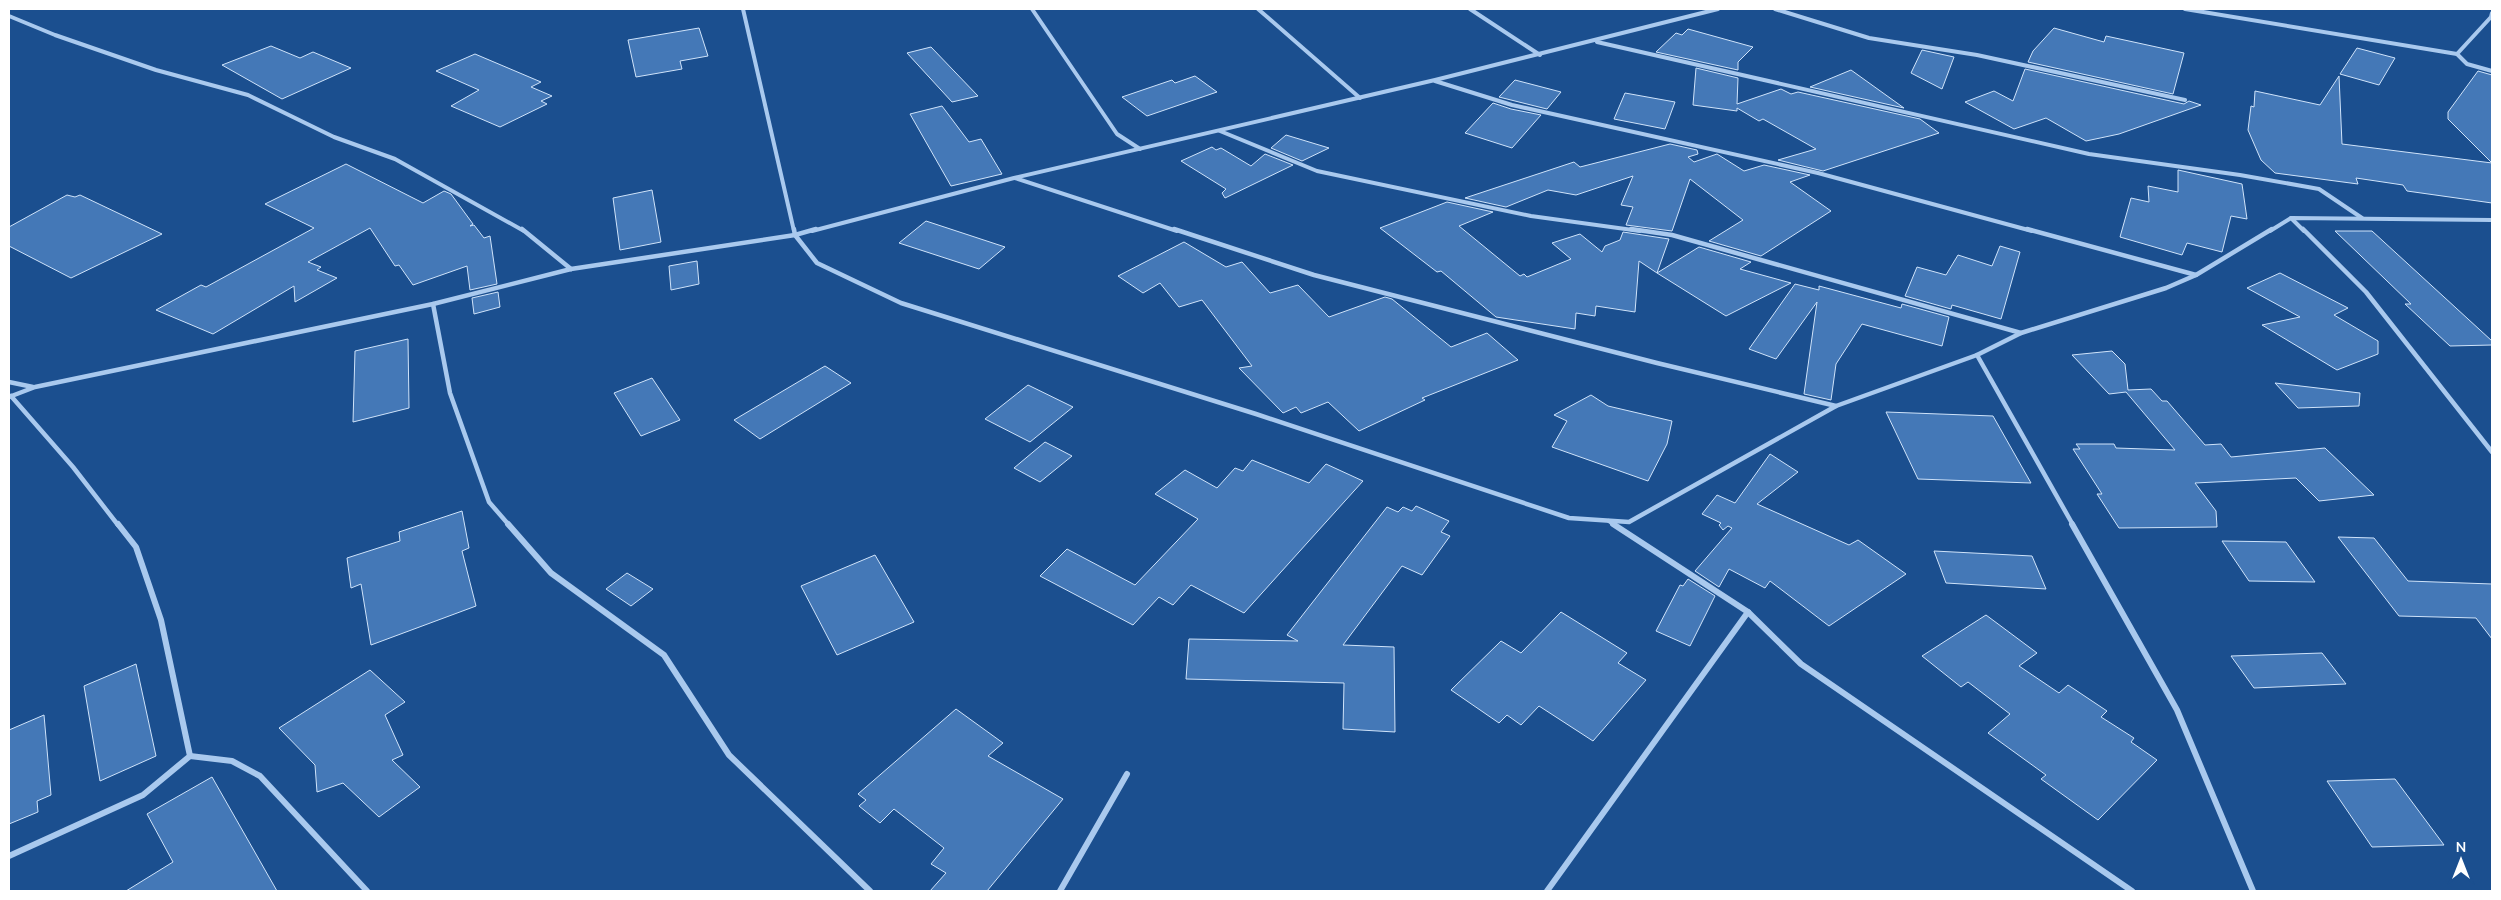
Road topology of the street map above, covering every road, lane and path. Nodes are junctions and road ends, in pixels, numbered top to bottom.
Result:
1 (744, 9) edge
2 (1032, 9) edge
3 (1258, 9) edge
4 (1470, 9) edge
5 (1718, 9) edge
6 (1775, 9) edge
7 (2185, 9) edge
8 (1710, 10) edge
9 (2492, 13) edge
10 (9, 16) edge
11 (1594, 41) junction
12 (2456, 54) junction
13 (1540, 55) junction
14 (2492, 71) edge
15 (1435, 80) junction
16 (1360, 98) junction
17 (2185, 100) dead end
18 (1220, 130) junction
19 (1140, 149) junction
20 (1014, 178) junction
21 (2291, 218) junction
22 (2362, 218) junction
23 (2492, 220) edge
24 (795, 235) junction
25 (571, 269) junction
26 (2196, 275) junction
27 (433, 304) junction
28 (2021, 333) junction
29 (1977, 355) junction
30 (9, 382) edge
31 (34, 387) junction
32 (10, 396) edge
33 (1836, 406) junction
34 (2492, 452) edge
35 (1609, 520) junction
36 (1748, 612) junction
37 (190, 756) junction
38 (1127, 774) dead end
39 (9, 856) edge
40 (367, 891) edge
41 (870, 891) edge
42 (1060, 891) edge
43 (1547, 891) edge
44 (2132, 891) edge
45 (2253, 891) edge

1 - 24 street
2 - 19 street
3 - 16 street
4 - 13 street
5 - 8 street
6 - 17 street
7 - 12 street
8 - 11 street
9 - 12 street
10 - 25 street
11 - 13 street
11 - 22 street
12 - 14 street
13 - 15 street
15 - 16 street
15 - 26 street
16 - 18 street
18 - 19 street
18 - 28 street
19 - 20 street
20 - 24 street
20 - 33 street
21 - 22 street
21 - 26 street
21 - 34 street
22 - 23 street
24 - 25 street
24 - 35 street
25 - 27 street
26 - 28 street
27 - 31 street
27 - 41 street
28 - 29 street
29 - 33 street
29 - 45 street
30 - 31 street
31 - 32 street
32 - 37 street
33 - 35 street
35 - 36 street
36 - 43 street
36 - 44 street
37 - 39 street
37 - 40 street
38 - 42 street

